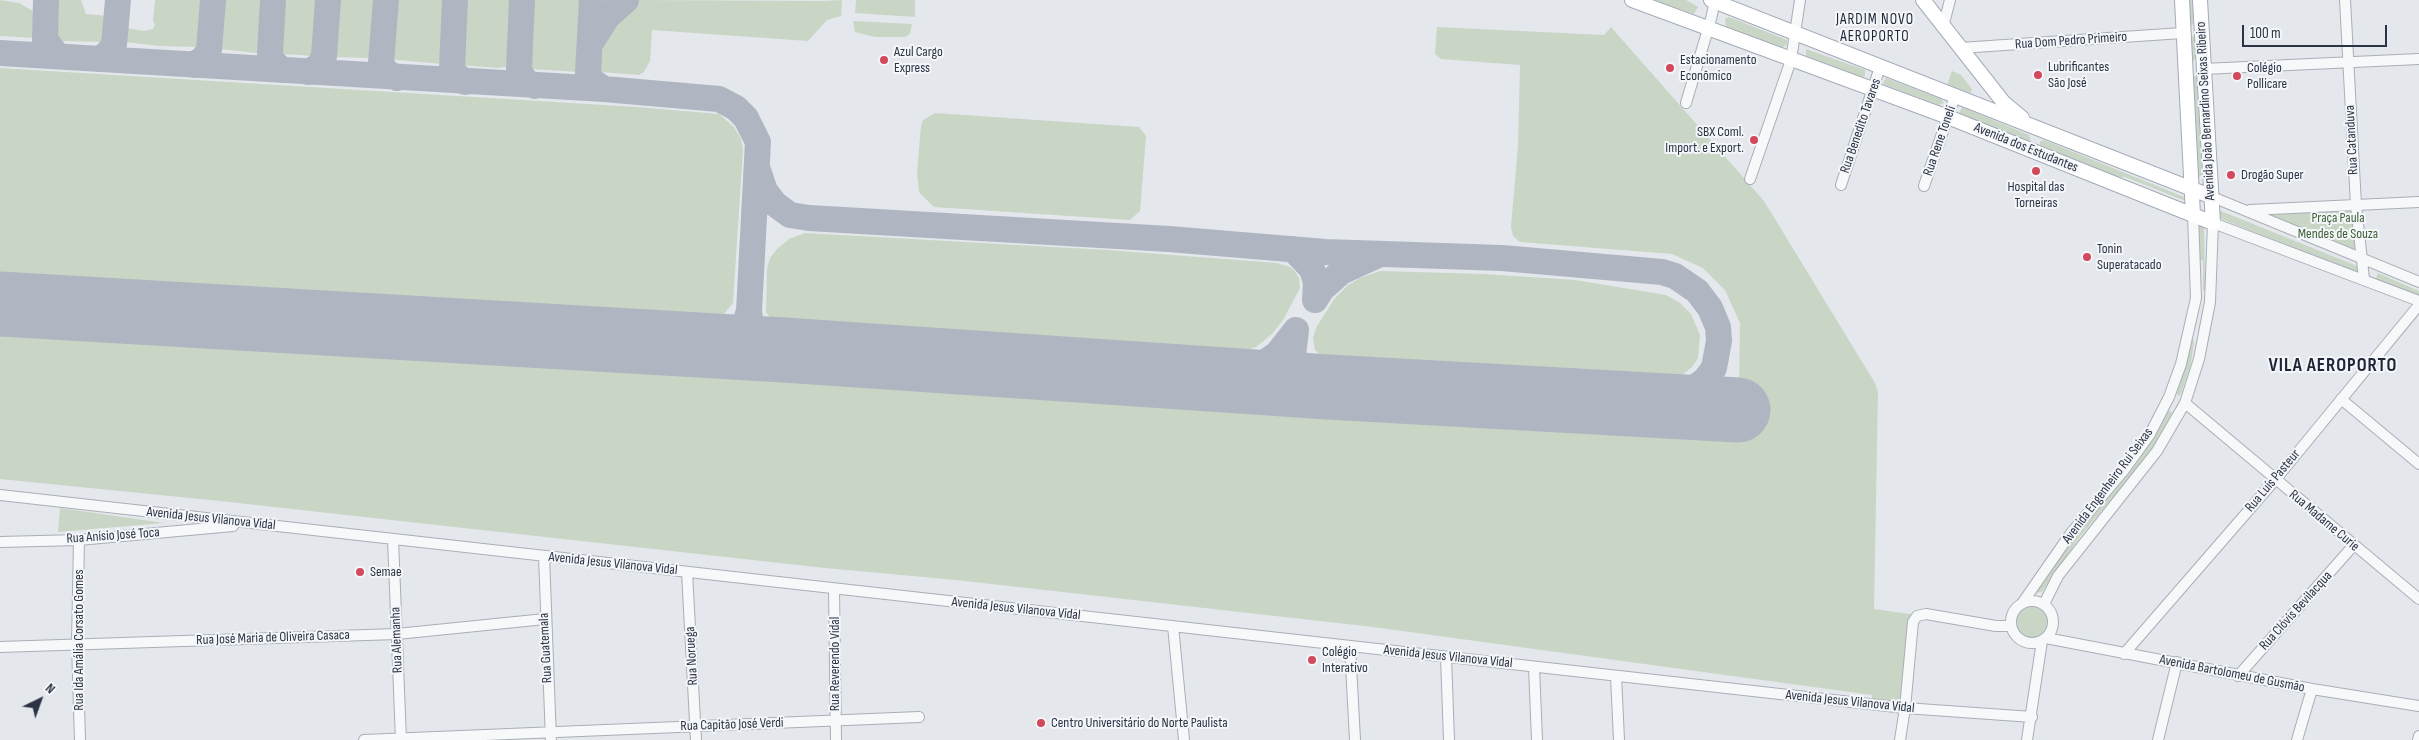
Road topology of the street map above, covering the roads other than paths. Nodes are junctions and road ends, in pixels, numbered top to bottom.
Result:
1 (1632, 0) edge
2 (1713, 0) edge
3 (1800, 0) edge
4 (1924, 0) edge
5 (1950, 0) edge
6 (2182, 0) edge
7 (2200, 0) edge
8 (2345, 0) edge
9 (1709, 27) junction
10 (1943, 27) junction
11 (2182, 32) junction
12 (1796, 34) junction
13 (1960, 48) junction
14 (2419, 59) edge
15 (1791, 60) junction
16 (2348, 63) junction
17 (1880, 67) junction
18 (2204, 68) junction
19 (1977, 70) junction
20 (1873, 90) junction
21 (1955, 96) junction
22 (1686, 103) dead end
23 (1979, 106) junction
24 (1948, 117) junction
25 (2034, 126) junction
26 (2032, 150) junction
27 (1750, 179) dead end
28 (1841, 185) dead end
29 (1924, 186) dead end
30 (2193, 188) junction
31 (2210, 196) junction
32 (2419, 202) edge
33 (2356, 205) junction
34 (2247, 210) junction
35 (2193, 215) junction
36 (2213, 223) junction
37 (2361, 257) junction
38 (2364, 279) junction
39 (2419, 282) edge
40 (2419, 303) edge
41 (2191, 323) junction
42 (2204, 339) junction
43 (2341, 398) junction
44 (2184, 403) junction
45 (2419, 464) edge
46 (2274, 480) junction
47 (0, 495) edge
48 (171, 514) junction
49 (256, 524) junction
50 (170, 531) junction
51 (393, 539) junction
52 (79, 540) junction
53 (0, 542) edge
54 (2353, 546) junction
55 (544, 556) junction
56 (687, 572) junction
57 (834, 589) junction
58 (2419, 599) edge
59 (2023, 602) junction
60 (2044, 604) junction
61 (544, 619) junction
62 (1173, 626) junction
63 (2010, 626) junction
64 (397, 634) junction
65 (2044, 639) junction
66 (77, 644) junction
67 (1350, 646) junction
68 (0, 647) edge
69 (2124, 654) junction
70 (1446, 657) junction
71 (2176, 662) junction
72 (1534, 667) junction
73 (1616, 676) junction
74 (2238, 676) junction
75 (2312, 689) junction
76 (2419, 706) edge
77 (1905, 708) junction
78 (919, 717) dead end
79 (2032, 717) junction
80 (836, 720) junction
81 (696, 726) junction
82 (551, 736) edge
83 (401, 739) edge
84 (80, 740) edge
85 (364, 740) edge
86 (696, 740) edge
87 (836, 740) edge
88 (1184, 740) edge
89 (1355, 740) edge
90 (1449, 740) edge
91 (1537, 740) edge
92 (1619, 740) edge
93 (1900, 740) edge
94 (2027, 740) edge
95 (2158, 740) edge
96 (2297, 740) edge

1 - 9 main road, Avenida dos Estudantes
2 - 9 street
2 - 12 main road, Avenida dos Estudantes
3 - 12 street
4 - 10 main road
5 - 10 street
6 - 11 main road, Avenida João Bernardino Seixas Ribeiro
7 - 18 main road, Avenida João Bernardino Seixas Ribeiro
8 - 16 street, Rua Catanduva
9 - 15 main road, Avenida dos Estudantes
9 - 22 street
10 - 13 main road
11 - 13 street, Rua Dom Pedro Primeiro
11 - 30 main road, Avenida João Bernardino Seixas Ribeiro
12 - 15 street
12 - 17 main road, Avenida dos Estudantes
13 - 19 main road
14 - 16 street
15 - 20 main road, Avenida dos Estudantes
15 - 27 street
16 - 18 street
16 - 33 street, Rua Catanduva
17 - 20 street, Rua Benedito Tavares
17 - 21 main road, Avenida dos Estudantes
18 - 31 main road, Avenida João Bernardino Seixas Ribeiro
19 - 23 main road
19 - 25 main road
20 - 24 main road, Avenida dos Estudantes
20 - 28 street, Rua Benedito Tavares
21 - 23 main road, Avenida dos Estudantes
21 - 24 street, Rua Rene Toneli
23 - 25 main road, Avenida dos Estudantes
24 - 26 main road, Avenida dos Estudantes
24 - 29 street, Rua Rene Toneli
25 - 26 main road
25 - 30 main road, Avenida dos Estudantes
26 - 35 main road, Avenida dos Estudantes
30 - 31 main road, Avenida dos Estudantes
30 - 35 main road, Avenida João Bernardino Seixas Ribeiro
31 - 34 street, Avenida dos Estudantes
31 - 36 main road, Avenida João Bernardino Seixas Ribeiro
32 - 33 street
33 - 34 street
33 - 37 street, Rua Catanduva
34 - 37 street, Avenida dos Estudantes
35 - 36 main road, Avenida dos Estudantes
35 - 41 street, Avenida Engenheiro Rui Seixas
36 - 38 street, Avenida dos Estudantes
36 - 42 street, Avenida Engenheiro Rui Seixas
37 - 38 street, Rua Catanduva
37 - 39 street, Avenida dos Estudantes
38 - 40 street, Avenida dos Estudantes
40 - 43 street, Rua Luís Pasteur
41 - 42 street
41 - 59 street, Avenida Engenheiro Rui Seixas
42 - 44 street, Avenida Engenheiro Rui Seixas
43 - 45 street
43 - 46 street, Rua Luís Pasteur
44 - 46 street, Rua Madame Curie
44 - 60 street, Avenida Engenheiro Rui Seixas
46 - 54 street, Rua Madame Curie
46 - 69 street, Rua Luís Pasteur
47 - 48 street, Avenida Jesus Vilanova Vidal
48 - 49 street, Avenida Jesus Vilanova Vidal
48 - 50 street
49 - 50 street, Rua Anísio José Toca
49 - 51 street, Avenida Jesus Vilanova Vidal
50 - 52 street, Rua Anísio José Toca
51 - 55 street, Avenida Jesus Vilanova Vidal
51 - 64 street, Rua Alemanha
52 - 53 street, Rua Anísio José Toca
52 - 66 street, Rua Ida Amália Corsato Gomes
54 - 58 street, Rua Madame Curie
54 - 74 street, Rua Clóvis Bevilacqua
55 - 56 street, Avenida Jesus Vilanova Vidal
55 - 61 street, Rua Guatemala
56 - 57 street, Avenida Jesus Vilanova Vidal
56 - 81 street, Rua Noruega
57 - 62 street, Avenida Jesus Vilanova Vidal
57 - 80 street, Rua Reverendo Vidal
59 - 60 street
59 - 63 street
60 - 65 street
61 - 64 street, Rua José Maria de Oliveira Casaca
61 - 82 street, Rua Guatemala
62 - 67 street, Avenida Jesus Vilanova Vidal
62 - 88 street
63 - 65 street
63 - 77 street
64 - 66 street, Rua José Maria de Oliveira Casaca
64 - 83 street, Rua Alemanha
65 - 69 street, Avenida Bartolomeu de Gusmão
65 - 79 street
66 - 68 street, Rua José Maria de Oliveira Casaca
66 - 84 street, Rua Ida Amália Corsato Gomes
67 - 70 street, Avenida Jesus Vilanova Vidal
67 - 89 street
69 - 71 street, Avenida Bartolomeu de Gusmão
70 - 72 street, Avenida Jesus Vilanova Vidal
70 - 90 street
71 - 74 street, Avenida Bartolomeu de Gusmão
71 - 95 street
72 - 73 street, Avenida Jesus Vilanova Vidal
72 - 91 street
73 - 77 street, Avenida Jesus Vilanova Vidal
73 - 92 street
74 - 75 street, Avenida Bartolomeu de Gusmão
75 - 76 street, Avenida Bartolomeu de Gusmão
75 - 96 street
77 - 79 street, Avenida Jesus Vilanova Vidal
77 - 93 street
78 - 80 street, Rua Capitão José Verdi
79 - 94 street
80 - 81 street, Rua Capitão José Verdi
80 - 87 street, Rua Reverendo Vidal
81 - 82 street, Rua Capitão José Verdi
81 - 86 street, Rua Noruega
82 - 83 street, Rua Capitão José Verdi
83 - 85 street, Rua Capitão José Verdi

